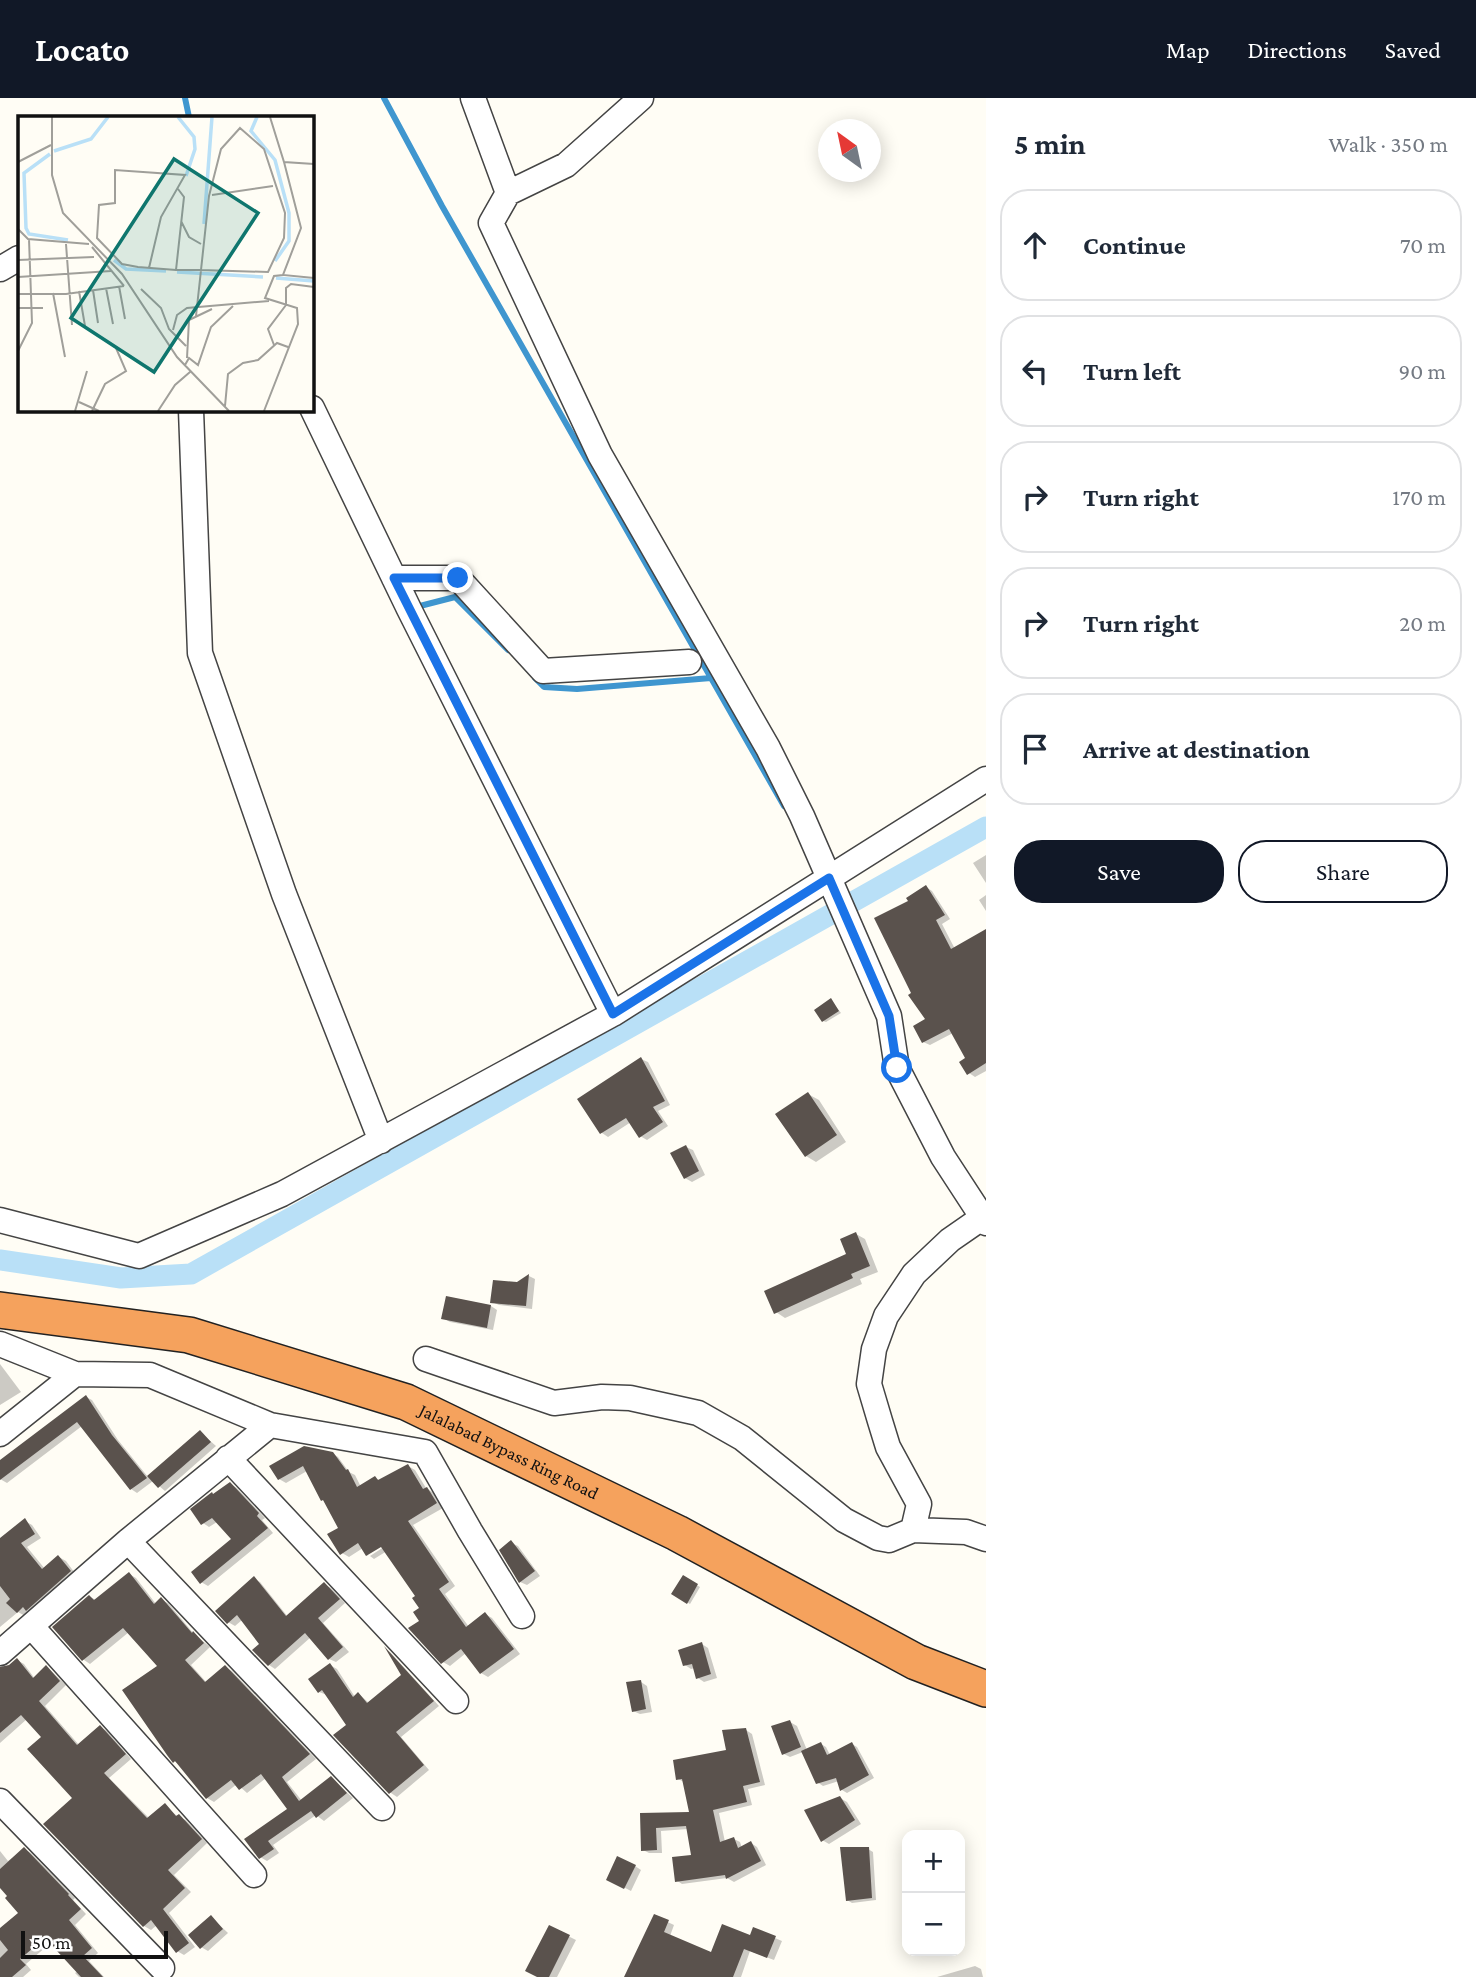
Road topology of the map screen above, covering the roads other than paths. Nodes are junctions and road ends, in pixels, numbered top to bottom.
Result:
1 (473, 98) edge
2 (641, 98) edge
3 (509, 193) junction
4 (18, 259) edge
5 (0, 269) edge
6 (313, 410) edge
7 (191, 411) edge
8 (394, 578) junction
9 (689, 662) dead end
10 (986, 779) edge
11 (829, 878) junction
12 (613, 1014) junction
13 (381, 1140) junction
14 (984, 1218) edge
15 (0, 1220) edge
16 (0, 1310) edge
17 (0, 1344) edge
18 (426, 1359) dead end
19 (75, 1374) junction
20 (270, 1425) junction
21 (0, 1434) edge
22 (228, 1458) junction
23 (913, 1530) junction
24 (986, 1539) edge
25 (128, 1541) junction
26 (522, 1616) dead end
27 (32, 1627) junction
28 (0, 1653) edge
29 (986, 1689) edge
30 (456, 1701) dead end
31 (0, 1801) edge
32 (382, 1808) dead end
33 (254, 1875) dead end
34 (162, 1968) dead end

1 - 3 street
2 - 3 street
3 - 11 street
4 - 5 street
6 - 8 street
7 - 13 street
8 - 9 street
8 - 12 street
10 - 11 street
11 - 12 street
11 - 14 street
12 - 13 street
13 - 15 street
14 - 23 street
16 - 29 highway, Jalalabad Bypass Ring Road
17 - 19 street
18 - 23 street
19 - 20 street
19 - 21 street
20 - 22 street
20 - 26 street
22 - 25 street
22 - 30 street
23 - 24 street
25 - 27 street
25 - 32 street
27 - 28 street
27 - 33 street
31 - 34 street

